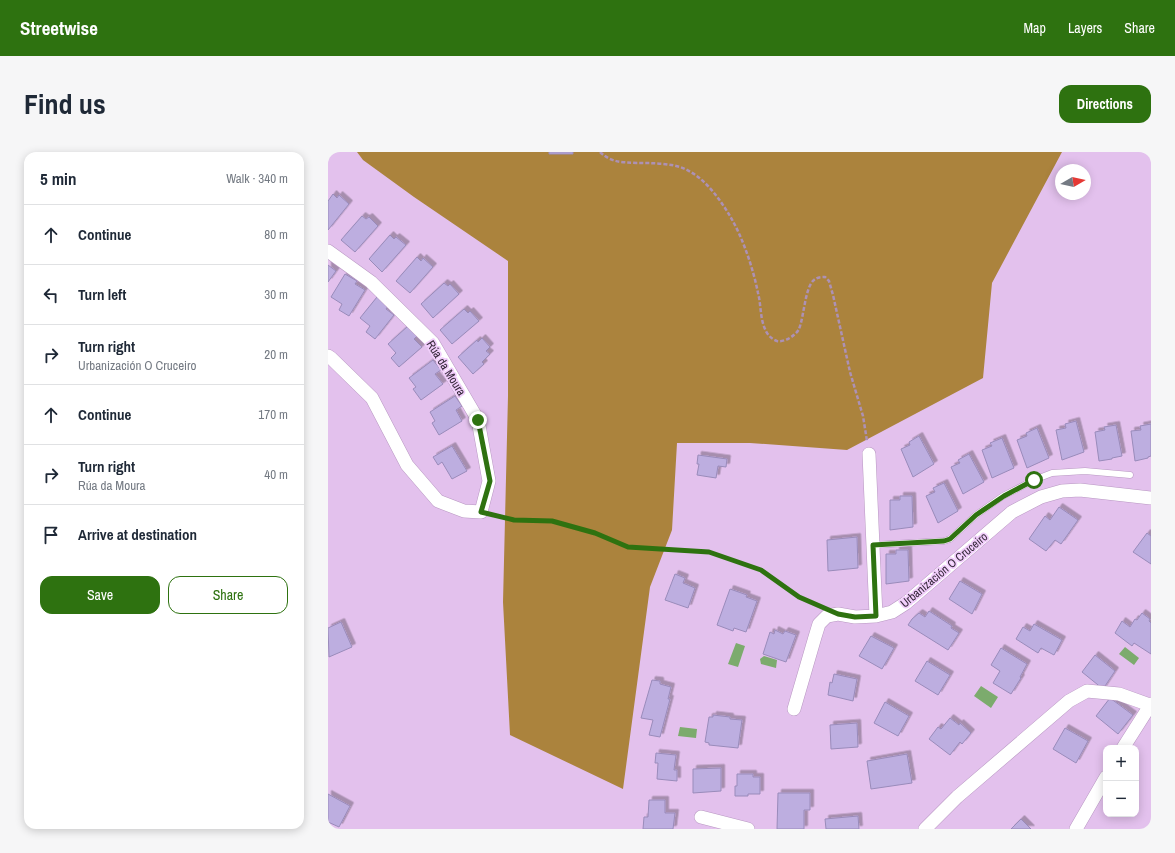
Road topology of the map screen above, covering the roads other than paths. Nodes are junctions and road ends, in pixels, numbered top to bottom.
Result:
1 (328, 252) edge
2 (328, 356) edge
3 (869, 454) road end
4 (1130, 474) dead end
5 (1151, 498) edge
6 (873, 545) junction
7 (876, 616) junction
8 (1150, 705) edge
9 (794, 709) dead end
10 (1125, 745) edge
11 (1104, 781) edge
12 (701, 817) dead end
13 (748, 829) edge
14 (925, 829) edge
15 (1076, 829) edge

1 - 2 street, Rúa da Moura
3 - 6 street
4 - 6 lane
5 - 7 street, Urbanización O Cruceiro
6 - 7 street
7 - 9 street, Urbanización O Cruceiro
8 - 10 street
8 - 14 street
11 - 15 street
12 - 13 street

